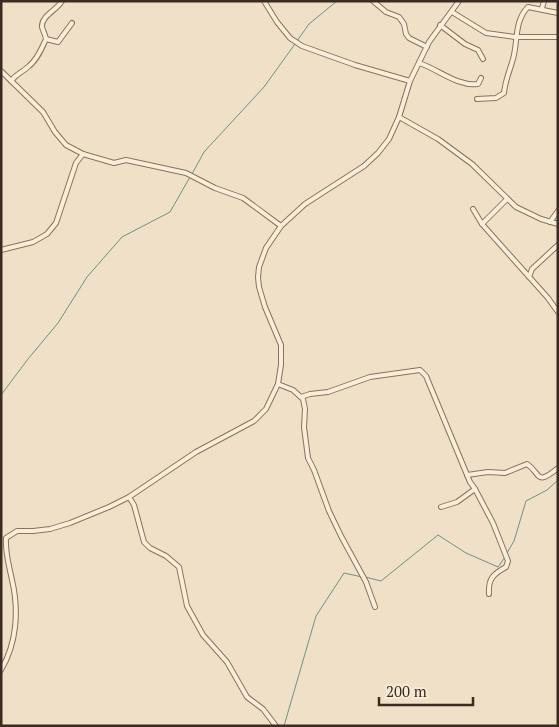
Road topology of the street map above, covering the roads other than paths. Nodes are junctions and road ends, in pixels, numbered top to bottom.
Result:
1 (62, 1) edge
2 (264, 1) edge
3 (373, 1) edge
4 (459, 1) edge
5 (544, 1) edge
6 (543, 10) junction
7 (452, 12) junction
8 (558, 13) edge
9 (72, 23) dead end
10 (440, 25) junction
11 (515, 37) junction
12 (558, 38) edge
13 (46, 39) junction
14 (427, 46) junction
15 (483, 59) dead end
16 (419, 63) junction
17 (1, 71) edge
18 (481, 78) dead end
19 (11, 81) junction
20 (410, 81) junction
21 (477, 99) dead end
22 (399, 117) junction
23 (83, 154) junction
24 (507, 200) junction
25 (473, 209) dead end
26 (558, 211) edge
27 (550, 222) junction
28 (482, 224) junction
29 (558, 224) edge
30 (281, 226) junction
31 (558, 245) edge
32 (1, 250) edge
33 (528, 277) junction
34 (558, 312) edge
35 (278, 384) junction
36 (301, 397) junction
37 (558, 468) edge
38 (467, 474) junction
39 (475, 489) junction
40 (130, 497) junction
41 (441, 507) dead end
42 (3, 536) edge
43 (489, 594) dead end
44 (375, 606) dead end
45 (1, 670) edge
46 (276, 726) edge

1 - 13 street
2 - 20 street
3 - 14 street
4 - 7 street
5 - 6 street
6 - 8 street
6 - 11 street
7 - 10 street
7 - 11 street
9 - 13 street
10 - 14 street
10 - 15 street
11 - 12 street
11 - 21 street
13 - 19 street
14 - 16 street
16 - 18 street
16 - 20 street
17 - 19 street
19 - 23 street
20 - 22 street
22 - 24 street
22 - 30 street
23 - 30 street
23 - 32 street
24 - 27 street
24 - 28 street
25 - 28 street
26 - 27 street
27 - 29 street
28 - 33 street
30 - 35 street
31 - 33 street
33 - 34 street
35 - 36 street
35 - 40 street
36 - 38 street
36 - 44 street
37 - 38 street
38 - 39 street
39 - 41 street
39 - 43 street
40 - 42 street
40 - 46 street
42 - 45 street

